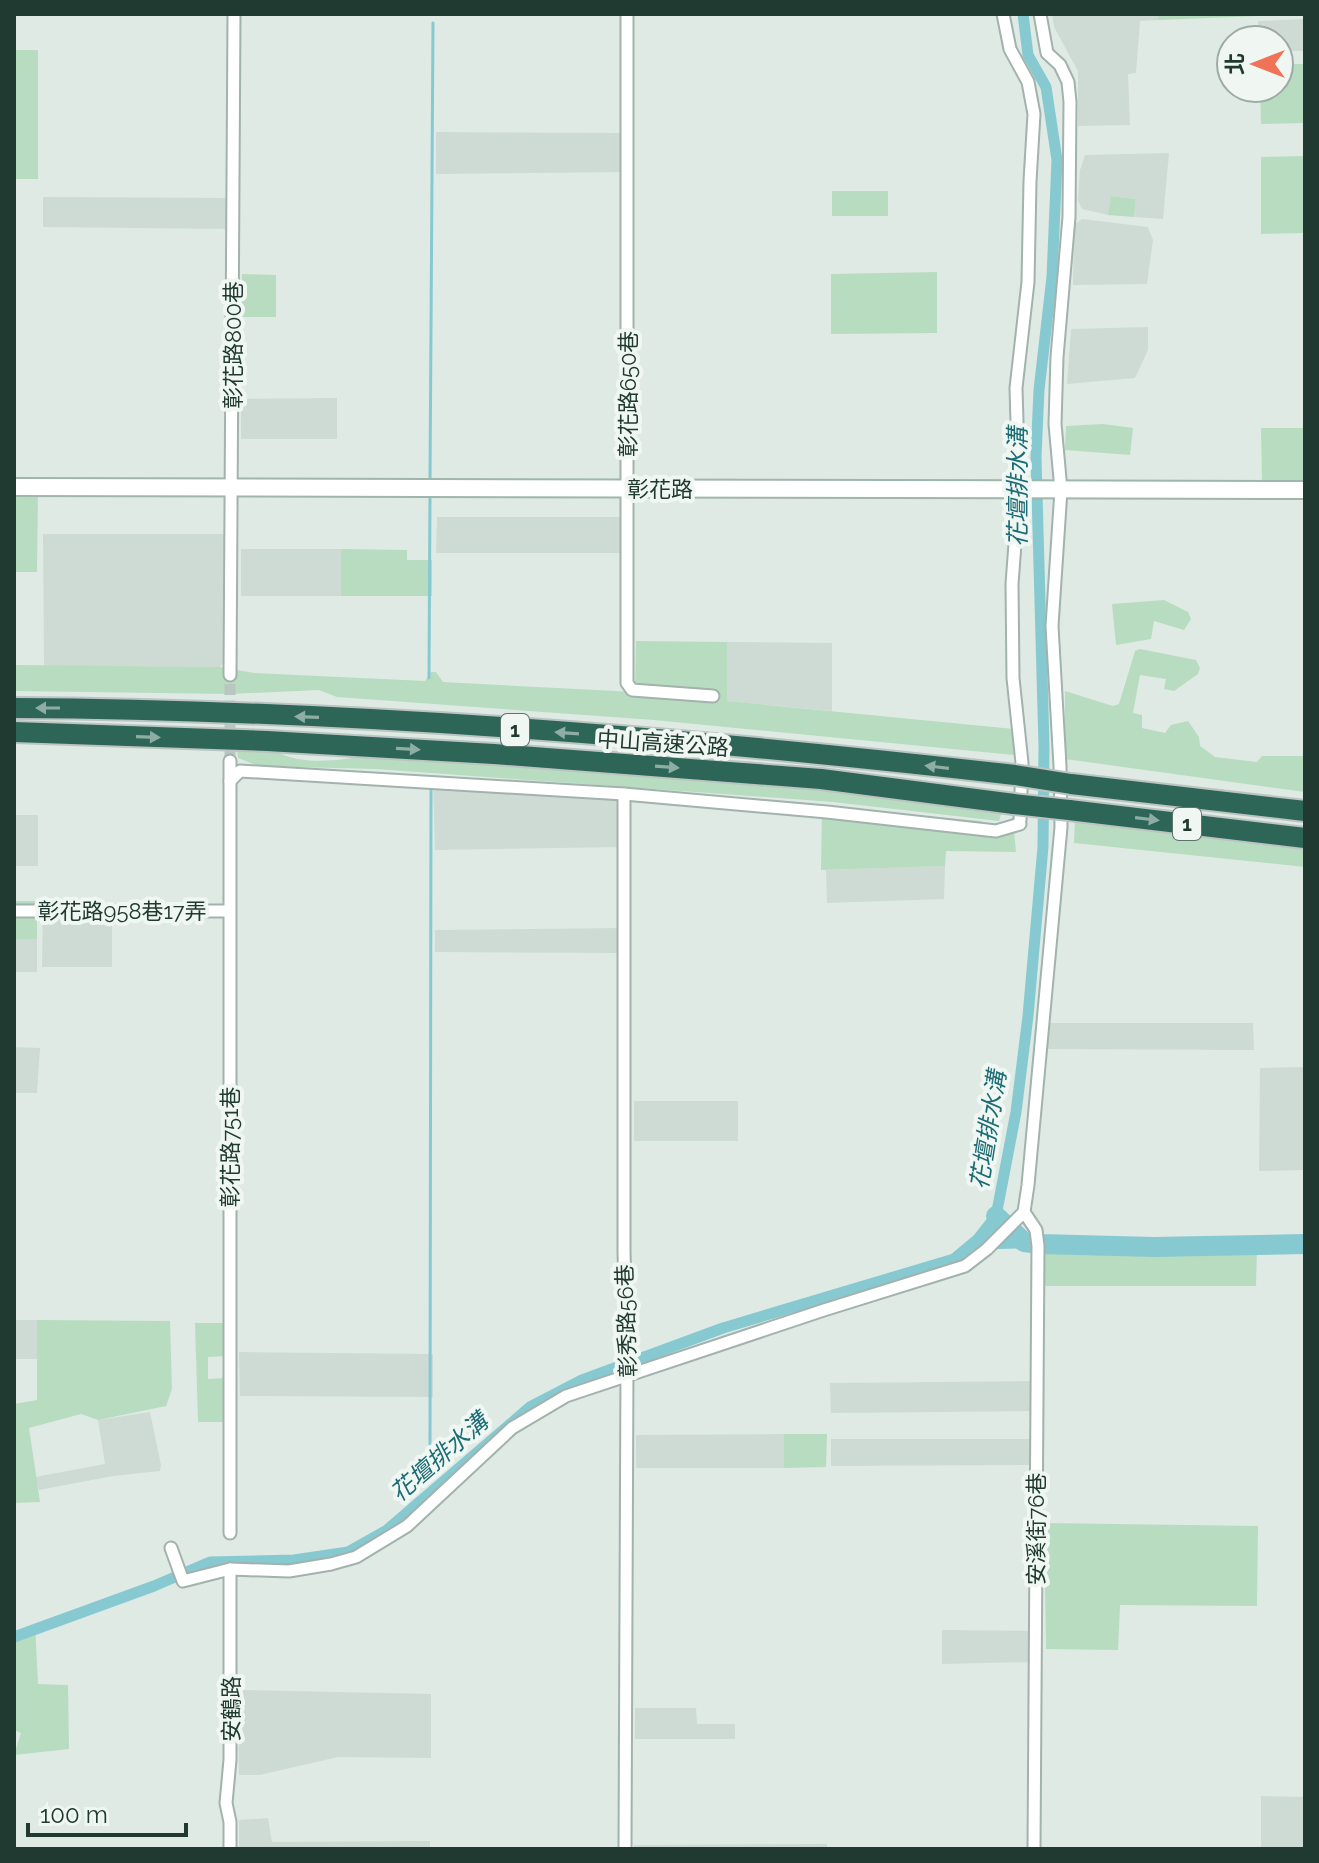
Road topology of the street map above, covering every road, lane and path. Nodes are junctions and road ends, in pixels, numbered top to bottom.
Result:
1 (234, 14) edge
2 (627, 14) edge
3 (1003, 14) edge
4 (1040, 14) edge
5 (14, 487) edge
6 (232, 488) junction
7 (628, 489) junction
8 (1023, 490) junction
9 (1054, 490) junction
10 (1305, 490) edge
11 (230, 675) tunnel mouth
12 (713, 696) dead end
13 (14, 708) edge
14 (14, 732) edge
15 (230, 761) tunnel mouth
16 (230, 781) junction
17 (624, 794) junction
18 (1305, 811) edge
19 (1018, 816) junction
20 (1305, 838) edge
21 (14, 911) edge
22 (229, 911) junction
23 (1024, 1212) junction
24 (627, 1375) junction
25 (230, 1533) dead end
26 (171, 1548) dead end
27 (230, 1569) junction
28 (230, 1849) edge
29 (625, 1849) edge
30 (1034, 1849) edge

1 - 6 street, 彰花路800巷
2 - 7 street, 彰花路650巷
3 - 8 street
4 - 9 street
5 - 6 street, 彰花路
6 - 7 street, 彰花路
6 - 11 street, 彰花路800巷
7 - 8 street, 彰花路
7 - 12 street, 彰花路650巷
8 - 9 street, 彰花路
8 - 19 street
9 - 10 street, 彰花路
9 - 23 street
18 -> 13 highway, 中山高速公路 / 1, bridge
14 -> 19 highway, 中山高速公路 / 1
15 - 16 street, 彰花路751巷
16 - 17 street
16 - 22 street, 彰花路751巷
17 - 19 street
17 - 24 street, 彰秀路56巷
19 -> 20 highway, 中山高速公路 / 1, bridge
21 - 22 street, 彰花路958巷17弄
22 - 25 street, 彰花路751巷
23 - 24 street
23 - 30 street, 安溪街76巷
24 - 27 street
24 - 29 street, 彰秀路56巷
26 - 27 street
27 - 28 street, 安鶴路

